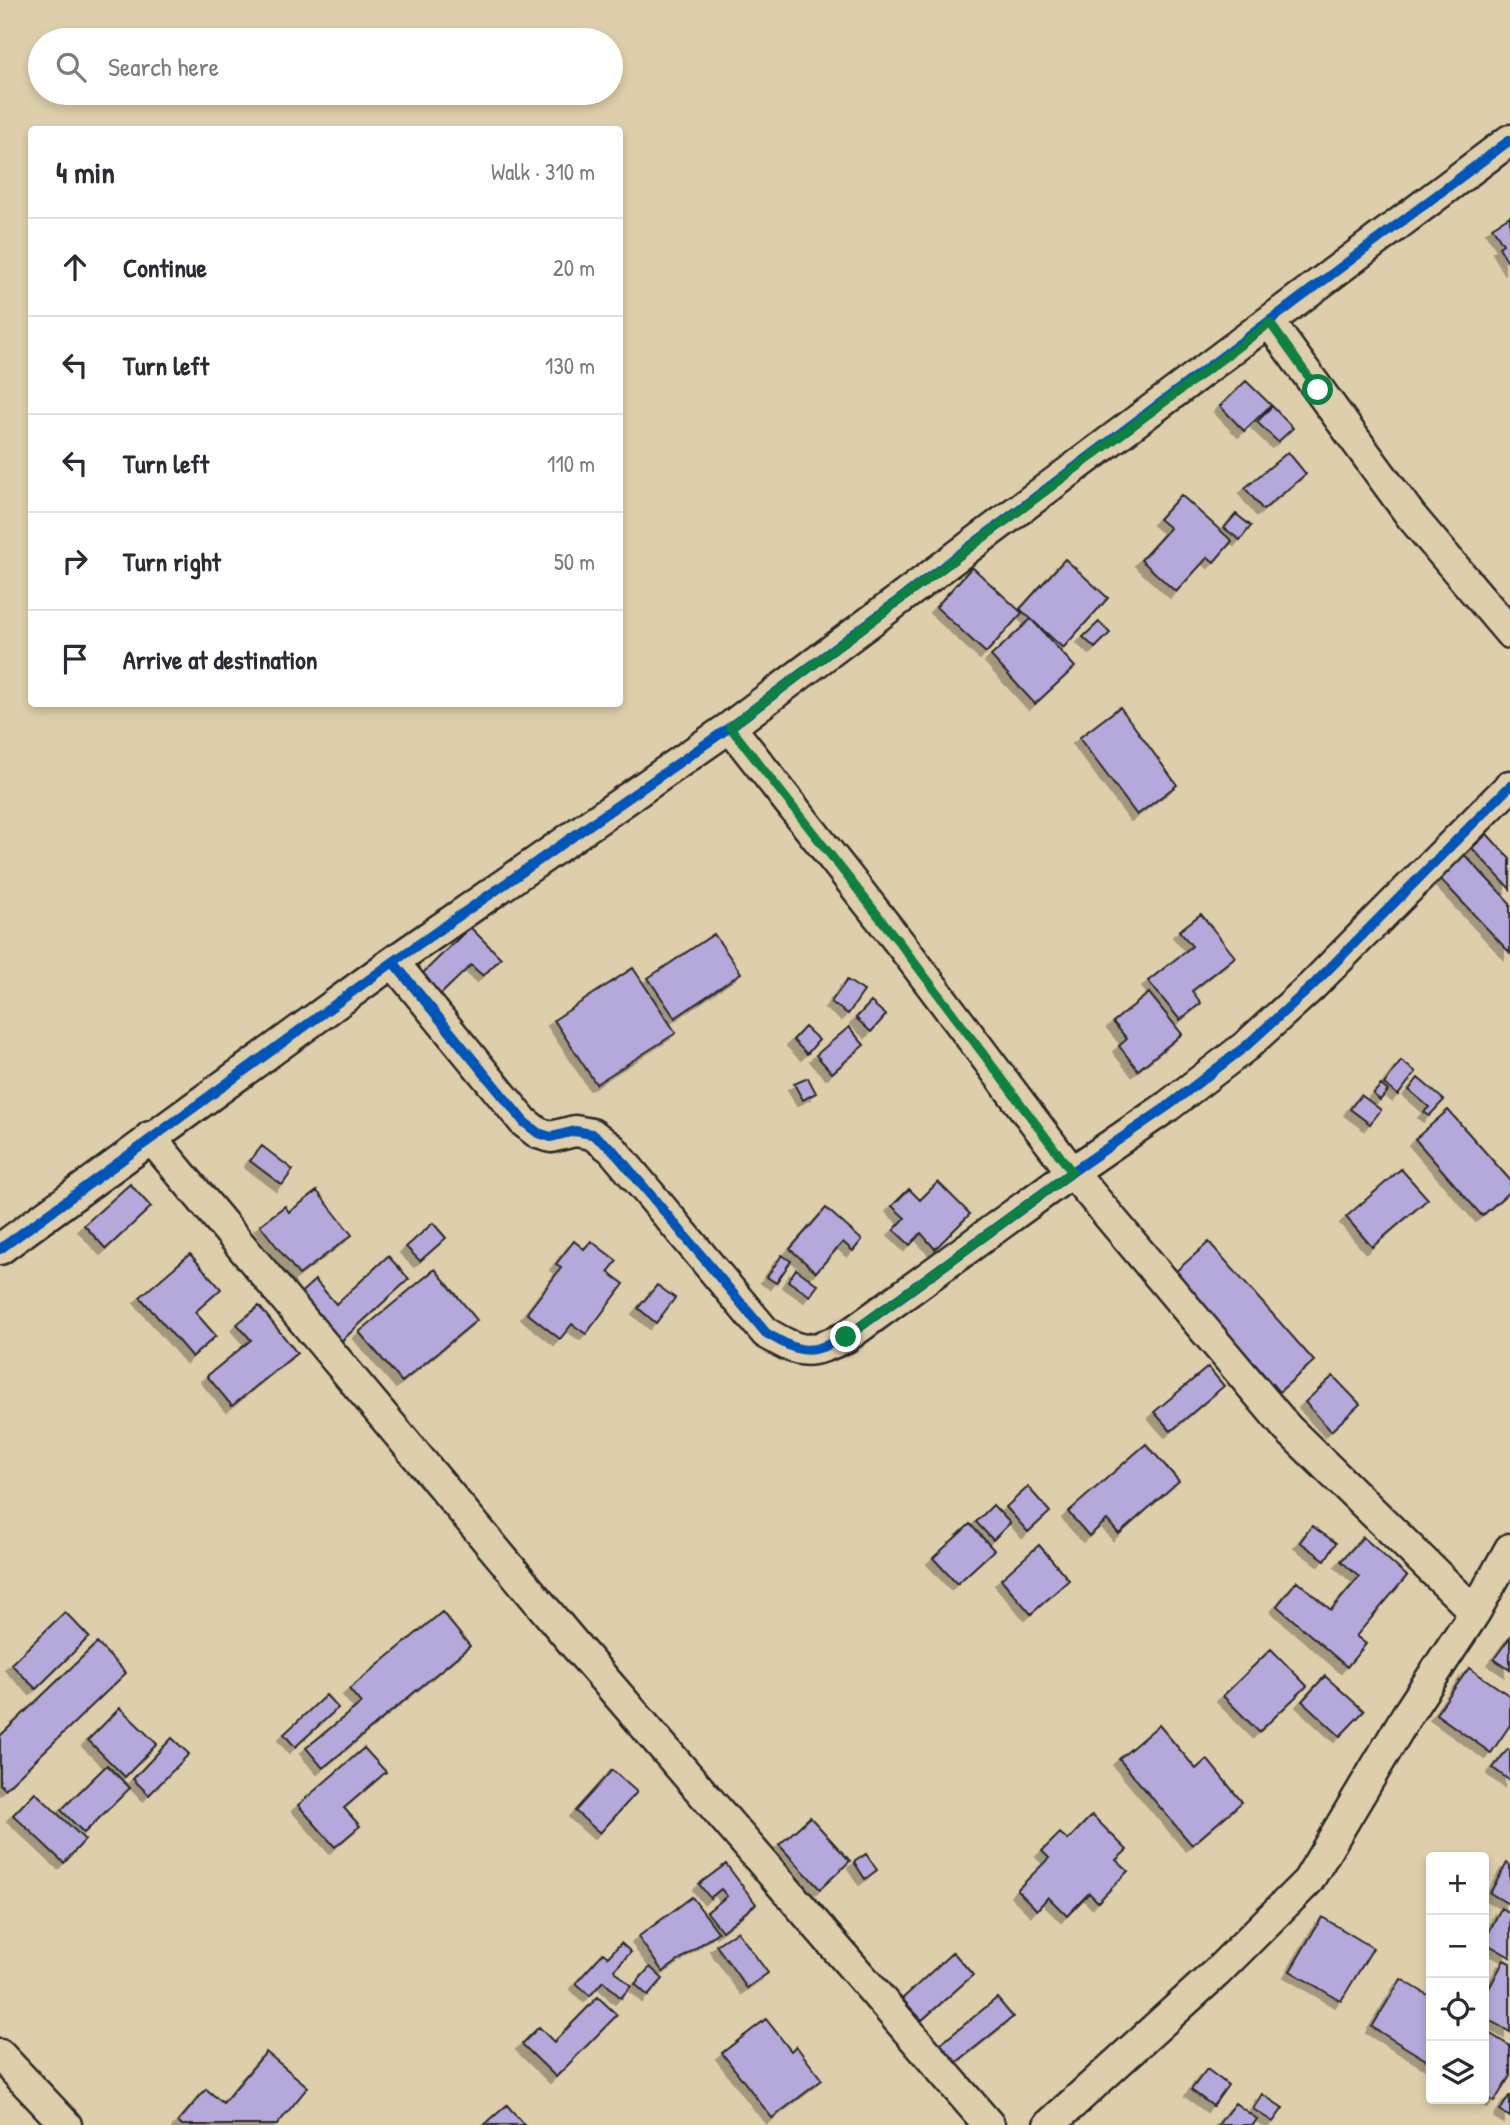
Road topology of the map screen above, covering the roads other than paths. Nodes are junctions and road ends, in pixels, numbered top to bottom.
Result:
1 (1510, 140) edge
2 (1270, 323) junction
3 (1510, 633) edge
4 (730, 727) junction
5 (1510, 786) edge
6 (393, 962) junction
7 (150, 1137) junction
8 (1072, 1172) junction
9 (0, 1249) edge
10 (1510, 1549) edge
11 (1475, 1612) junction
12 (0, 2055) edge
13 (66, 2125) edge
14 (989, 2125) edge
15 (1049, 2125) edge

1 - 2 street
2 - 3 street
2 - 4 street
4 - 6 street
4 - 8 street
5 - 8 street
6 - 7 street
6 - 8 street
7 - 9 street
7 - 14 street
8 - 11 street
10 - 11 street
11 - 15 street
12 - 13 street

